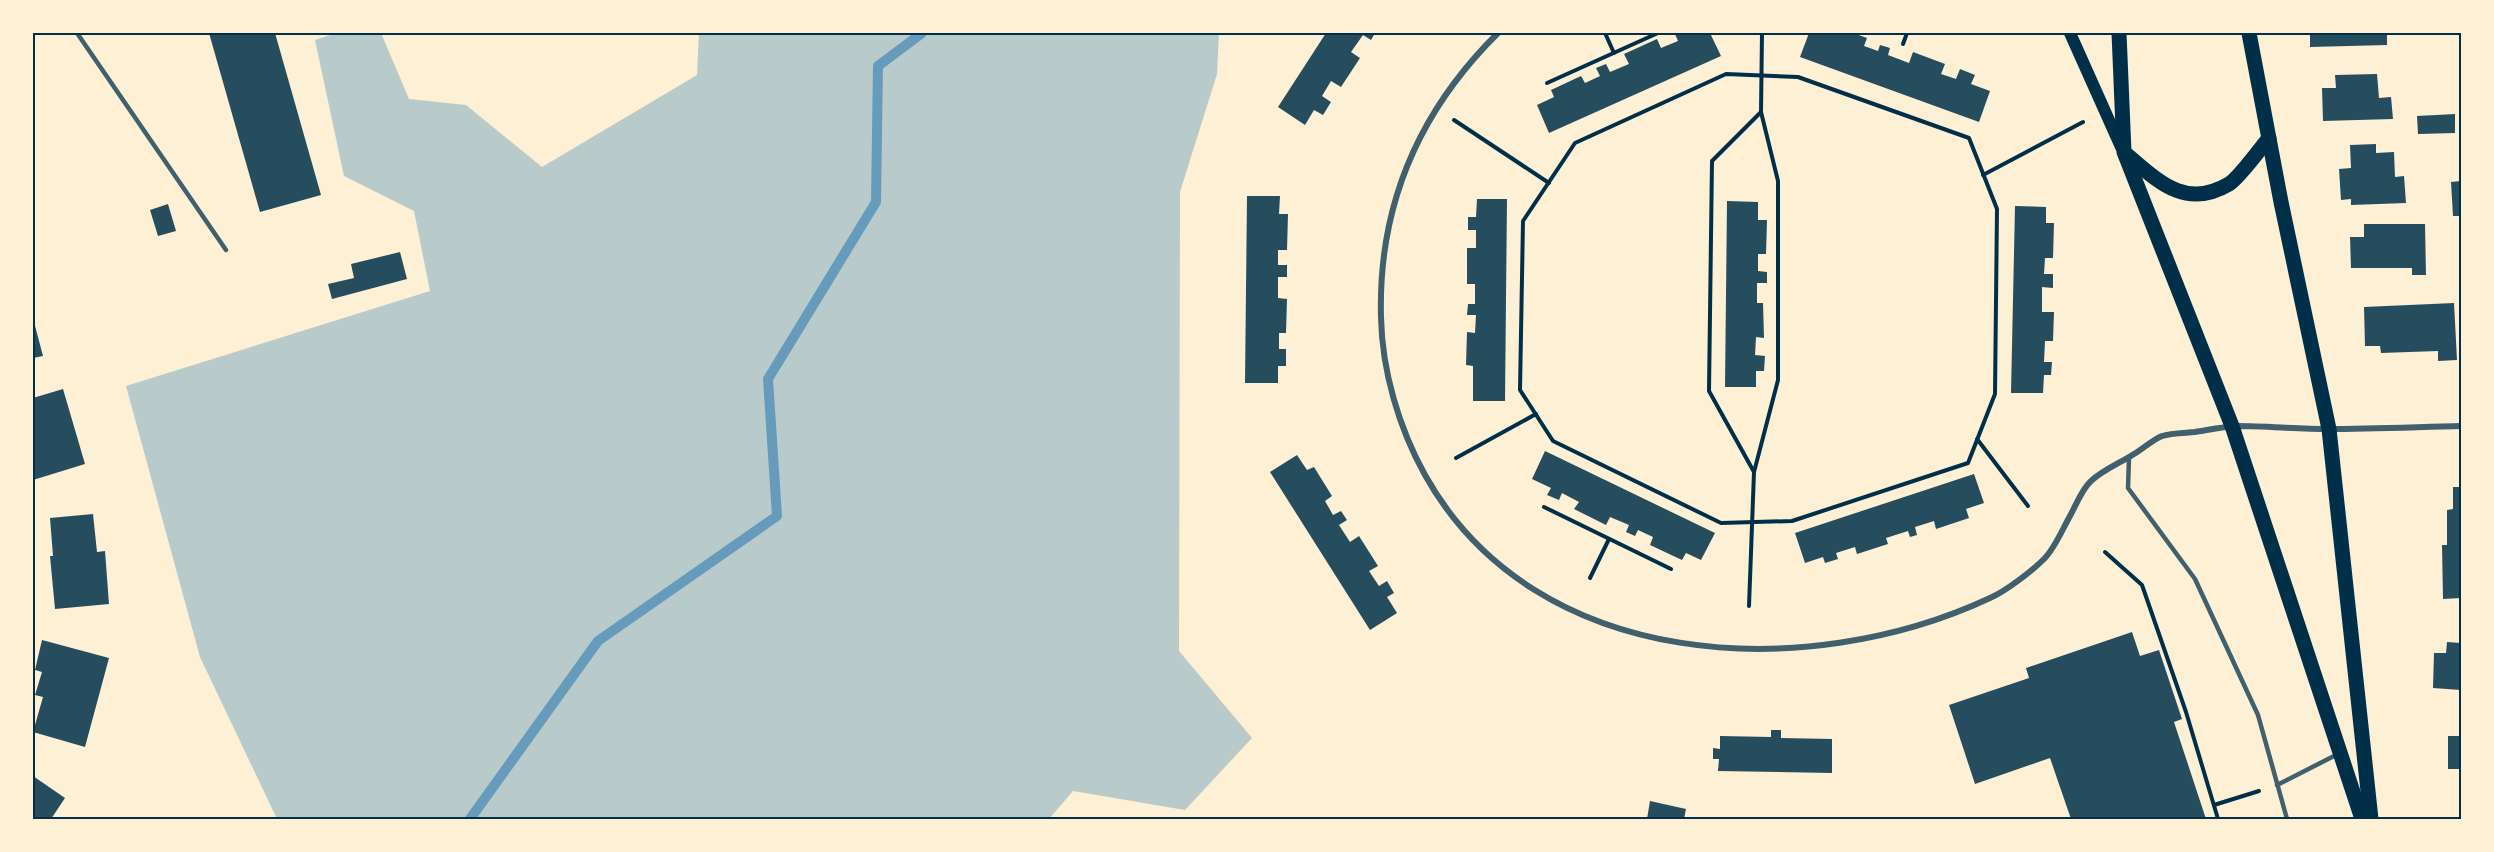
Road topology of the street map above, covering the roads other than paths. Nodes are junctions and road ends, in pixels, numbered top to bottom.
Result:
1 (77, 33) edge
2 (1498, 33) edge
3 (2070, 33) edge
4 (2119, 33) edge
5 (2249, 33) edge
6 (2269, 138) junction
7 (2124, 152) junction
8 (226, 250) dead end
9 (2232, 426) junction
10 (2461, 426) edge
11 (2329, 429) junction
12 (2129, 457) junction
13 (2341, 753) junction
14 (2277, 785) junction
15 (2287, 819) edge
16 (2362, 819) edge
17 (2371, 819) edge

1 - 8 lane
2 - 12 street
3 - 7 main road
4 - 7 main road
5 - 6 main road
6 - 7 main road
6 - 11 main road
7 - 9 main road
9 - 11 street
9 - 12 street
9 - 13 main road
10 - 11 street
11 - 17 main road
12 - 14 lane
13 - 14 lane
13 - 16 main road
14 - 15 lane

